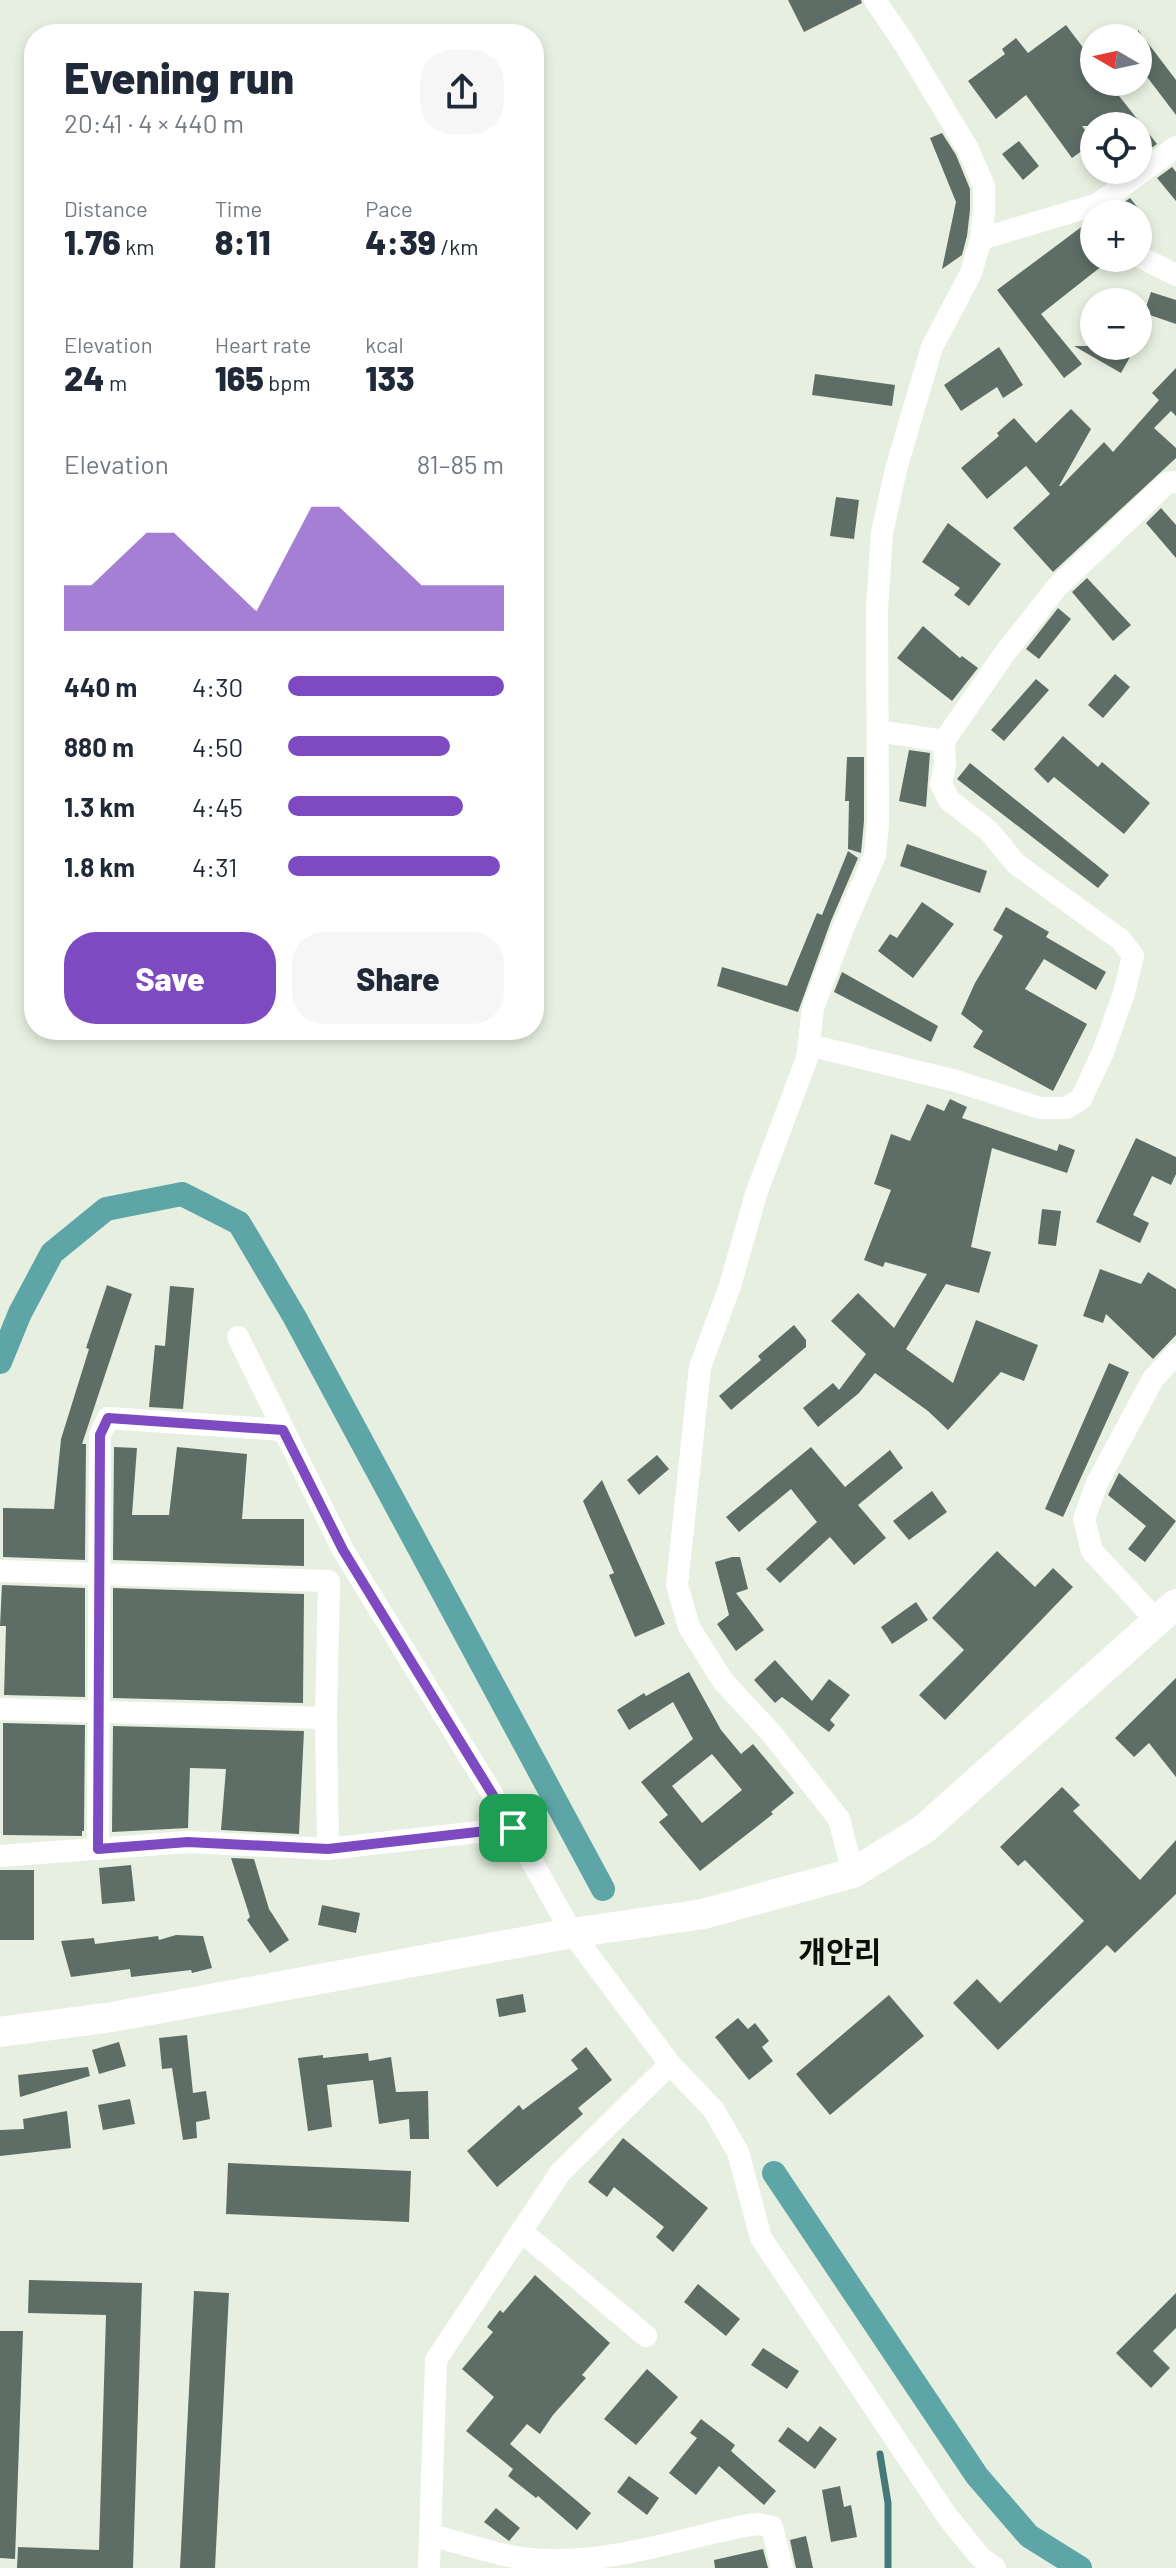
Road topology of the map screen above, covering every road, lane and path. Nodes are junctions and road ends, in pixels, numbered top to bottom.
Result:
1 (875, 0) edge
2 (1176, 147) edge
3 (1112, 200) edge
4 (1080, 214) edge
5 (981, 239) junction
6 (1152, 263) edge
7 (1176, 275) edge
8 (1176, 482) edge
9 (878, 731) junction
10 (944, 741) junction
11 (809, 1045) junction
12 (238, 1337) dead end
13 (1176, 1354) edge
14 (283, 1430) junction
15 (0, 1571) edge
16 (100, 1574) junction
17 (1167, 1612) edge
18 (0, 1709) edge
19 (97, 1711) junction
20 (326, 1718) junction
21 (513, 1828) junction
22 (98, 1849) junction
23 (328, 1849) junction
24 (0, 1856) edge
25 (853, 1873) junction
26 (572, 1933) junction
27 (0, 2032) edge
28 (670, 2064) junction
29 (521, 2231) junction
30 (646, 2336) dead end
31 (430, 2535) junction
32 (625, 2560) edge
33 (429, 2568) edge
34 (782, 2568) edge
35 (995, 2568) edge

1 - 5 street
2 - 3 street
4 - 5 street
5 - 9 street
6 - 7 street
8 - 10 street
9 - 10 street
9 - 11 street
10 - 11 street
11 - 25 street
12 - 14 street
13 - 17 street
14 - 16 street
14 - 21 street
15 - 16 street
16 - 19 street
16 - 20 street
17 - 25 main road
18 - 19 street
19 - 20 street
19 - 22 street
20 - 23 street
21 - 23 street
21 - 26 street
22 - 23 street
22 - 24 street
25 - 26 main road
26 - 27 main road
26 - 28 street
28 - 29 street
28 - 35 street
29 - 30 street
29 - 31 street
31 - 32 street
31 - 33 street
32 - 34 street

